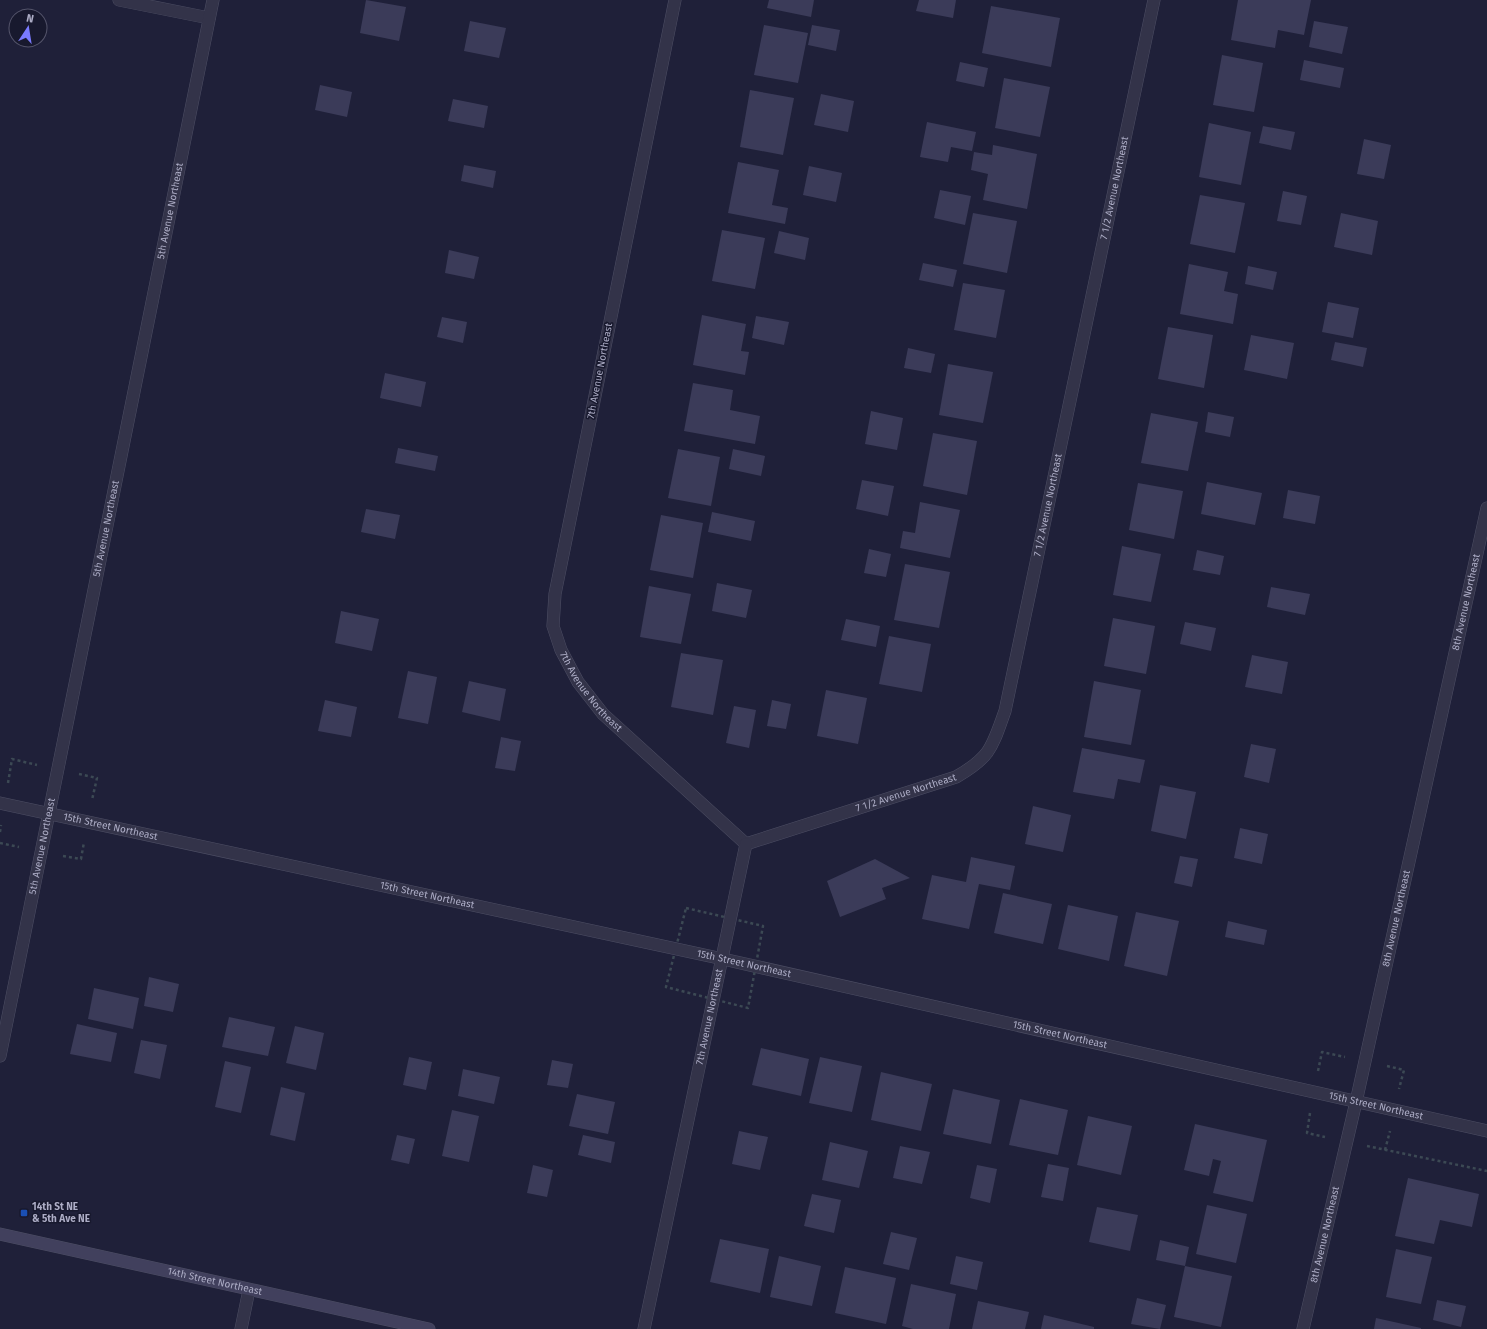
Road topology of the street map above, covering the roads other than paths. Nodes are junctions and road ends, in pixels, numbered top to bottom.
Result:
1 (119, 0) edge
2 (213, 0) edge
3 (675, 0) edge
4 (1154, 0) edge
5 (209, 18) junction
6 (1487, 508) edge
7 (0, 804) edge
8 (48, 814) junction
9 (746, 844) junction
10 (723, 959) junction
11 (0, 1056) edge
12 (1356, 1102) junction
13 (1487, 1131) edge
14 (0, 1234) edge
15 (249, 1290) junction
16 (241, 1329) edge
17 (429, 1329) edge
18 (644, 1329) edge
19 (1303, 1329) edge

1 - 5 street
2 - 5 street, 5th Avenue Northeast
3 - 9 street, 7th Avenue Northeast
4 - 9 street, 7 1/2 Avenue Northeast
5 - 8 street, 5th Avenue Northeast
6 - 12 street, 8th Avenue Northeast
7 - 8 street, 15th Street Northeast
8 - 10 street, 15th Street Northeast
8 - 11 street, 5th Avenue Northeast
9 - 10 street, 7th Avenue Northeast
10 - 12 street, 15th Street Northeast
10 - 18 street, 7th Avenue Northeast
12 - 13 street, 15th Street Northeast
12 - 19 street, 8th Avenue Northeast
14 - 15 main road, 14th Street Northeast
15 - 16 street
15 - 17 main road, 14th Street Northeast

